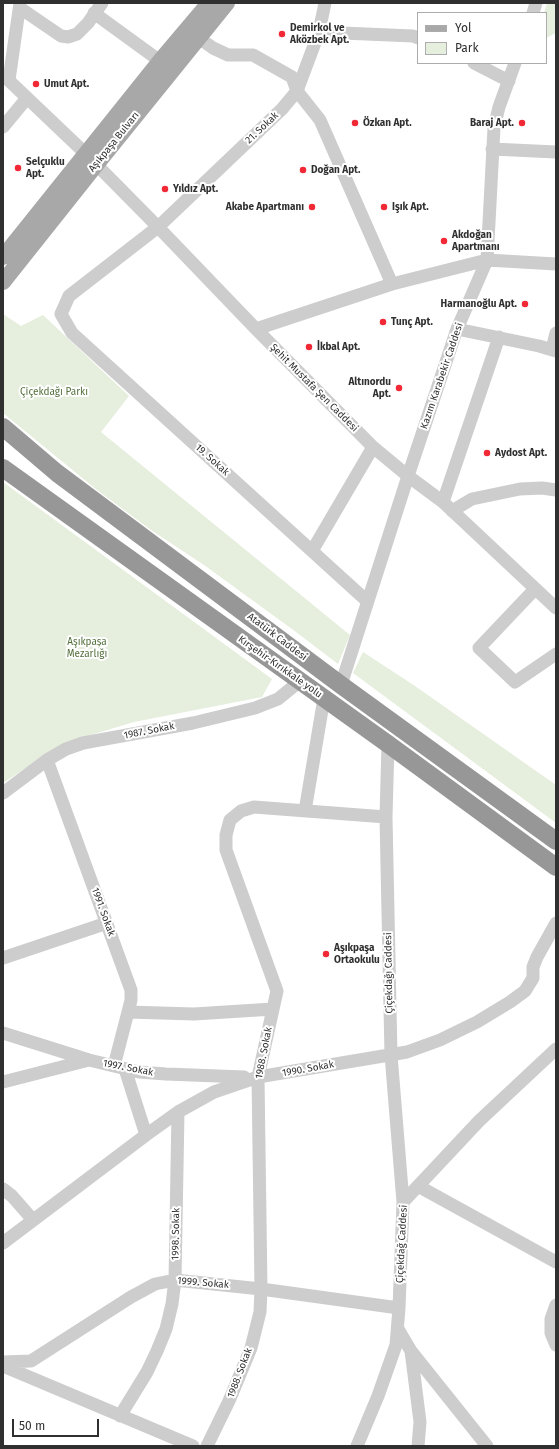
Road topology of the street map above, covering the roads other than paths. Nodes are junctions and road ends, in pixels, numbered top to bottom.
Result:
1 (209, 3) edge
2 (227, 3) edge
3 (325, 3) edge
4 (20, 6) edge
5 (95, 13) edge
6 (318, 32) junction
7 (199, 38) junction
8 (417, 38) edge
9 (160, 61) junction
10 (476, 64) edge
11 (515, 64) edge
12 (6, 78) edge
13 (508, 81) junction
14 (297, 91) junction
15 (27, 98) junction
16 (3, 127) edge
17 (492, 149) junction
18 (556, 152) edge
19 (90, 159) junction
20 (158, 227) junction
21 (3, 257) edge
22 (487, 260) junction
23 (556, 264) edge
24 (3, 282) edge
25 (392, 284) junction
26 (61, 314) joint
27 (256, 329) junction
28 (457, 329) junction
29 (556, 333) edge
30 (499, 337) junction
31 (554, 350) edge
32 (3, 427) edge
33 (373, 448) junction
34 (3, 468) edge
35 (408, 476) junction
36 (556, 490) edge
37 (447, 506) junction
38 (312, 551) junction
39 (535, 589) junction
40 (367, 601) junction
41 (556, 608) edge
42 (556, 654) edge
43 (300, 681) junction
44 (341, 685) junction
45 (324, 698) junction
46 (388, 744) junction
47 (47, 760) junction
48 (3, 792) edge
49 (305, 811) junction
50 (386, 817) junction
51 (556, 841) edge
52 (556, 867) edge
53 (107, 923) junction
54 (556, 924) edge
55 (3, 958) edge
56 (273, 1009) junction
57 (128, 1012) junction
58 (3, 1033) edge
59 (556, 1050) edge
60 (391, 1055) junction
61 (89, 1060) junction
62 (119, 1068) junction
63 (258, 1077) junction
64 (3, 1082) edge
65 (178, 1112) junction
66 (146, 1135) junction
67 (418, 1186) junction
68 (3, 1189) edge
69 (403, 1202) junction
70 (33, 1220) junction
71 (3, 1243) edge
72 (556, 1262) edge
73 (176, 1280) junction
74 (261, 1290) junction
75 (556, 1305) edge
76 (399, 1308) junction
77 (398, 1329) junction
78 (556, 1345) edge
79 (411, 1351) junction
80 (3, 1362) edge
81 (3, 1366) edge
82 (120, 1416) junction
83 (192, 1446) edge
84 (207, 1446) edge
85 (357, 1446) edge
86 (418, 1446) edge
87 (487, 1446) edge

1 - 9 main road, Aşıkpaşa Bulvarı
2 - 7 main road, Aşıkpaşa Bulvarı
3 - 6 street, 21. Sokak
4 - 5 street
4 - 12 street
5 - 9 street
6 - 8 street
6 - 14 street, 21. Sokak
7 - 14 street
7 - 19 main road, Aşıkpaşa Bulvarı
9 - 19 main road, Aşıkpaşa Bulvarı
10 - 13 street
11 - 13 street, Kazım Karabekir Caddesi
12 - 15 street, Şehit Mustafa Şen Caddesi
13 - 17 street, Kazım Karabekir Caddesi
14 - 20 street, 21. Sokak
14 - 25 street
15 - 16 street
15 - 19 street, Şehit Mustafa Şen Caddesi
17 - 18 street
17 - 22 street, Kazım Karabekir Caddesi
19 - 20 street, Şehit Mustafa Şen Caddesi
19 - 21 main road, Aşıkpaşa Bulvarı
19 - 24 main road, Aşıkpaşa Bulvarı
20 - 26 street, 21. Sokak
20 - 27 street, Şehit Mustafa Şen Caddesi
22 - 23 street
22 - 25 street
22 - 28 street, Kazım Karabekir Caddesi
25 - 27 street
26 - 38 street, 19. Sokak
27 - 33 street, Şehit Mustafa Şen Caddesi
28 - 30 street
28 - 35 street, Kazım Karabekir Caddesi
29 - 31 street
30 - 31 street
30 - 37 street
32 - 44 highway, Atatürk Caddesi
33 - 35 street, Şehit Mustafa Şen Caddesi
33 - 38 street
34 - 43 highway, Kırşehir-Kırıkkale yolu
35 - 37 street, Şehit Mustafa Şen Caddesi
35 - 40 street, Kazım Karabekir Caddesi
36 - 37 street
37 - 39 street, Şehit Mustafa Şen Caddesi
38 - 40 street, 19. Sokak
39 - 41 street, Şehit Mustafa Şen Caddesi
39 - 42 street
40 - 44 street, Kazım Karabekir Caddesi
43 - 45 highway, Kırşehir-Kırıkkale yolu
43 - 47 street, 1987. Sokak
44 - 51 highway, Atatürk Caddesi
45 - 46 highway, Kırşehir-Kırıkkale yolu
45 - 49 street
46 - 50 street, Çiçekdağı Caddesi
46 - 52 highway, Kırşehir-Kırıkkale yolu
47 - 48 street, 1987. Sokak
47 - 53 street, 1991. Sokak
49 - 50 street, 1988. Sokak
49 - 56 street, 1988. Sokak
50 - 60 street, Çiçekdağı Caddesi
53 - 55 street
53 - 57 street, 1991. Sokak
54 - 60 street, 1990. Sokak
56 - 57 street
56 - 63 street, 1988. Sokak
57 - 62 street, 1991. Sokak
58 - 61 street, 1997. Sokak
59 - 67 street, Çiçekdağ Caddesi
60 - 63 street, 1990. Sokak
60 - 69 street, Çiçekdağı Caddesi
61 - 62 street, 1997. Sokak
61 - 64 street
62 - 63 street, 1997. Sokak
62 - 66 street
63 - 65 street, 1990. Sokak
63 - 74 street, 1988. Sokak
65 - 66 street, 1990. Sokak
65 - 73 street, 1998. Sokak
66 - 70 street, 1990. Sokak
67 - 69 street, Çiçekdağ Caddesi
67 - 72 street
68 - 70 street
69 - 76 street, Çiçekdağ Caddesi
70 - 71 street, 1990. Sokak
73 - 74 street, 1999. Sokak
73 - 80 street, 1999. Sokak
73 - 82 street, 1998. Sokak
74 - 76 street, 1999. Sokak
74 - 84 street, 1988. Sokak
75 - 78 street
76 - 77 street, Çiçekdağ Caddesi
77 - 79 street
77 - 85 street, Çiçekdağ Caddesi
79 - 86 street
79 - 87 street
81 - 82 street
82 - 83 street

